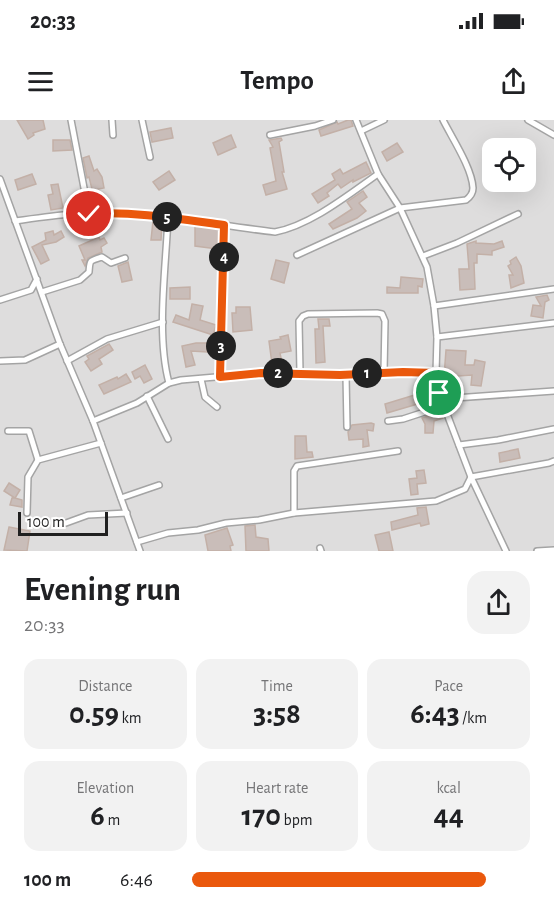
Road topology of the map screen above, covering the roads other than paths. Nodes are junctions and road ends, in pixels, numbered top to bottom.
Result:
1 (70, 120) edge
2 (112, 120) edge
3 (142, 120) edge
4 (333, 120) edge
5 (356, 120) edge
6 (384, 120) edge
7 (443, 120) edge
8 (528, 120) edge
9 (361, 131) junction
10 (113, 135) dead end
11 (270, 135) dead end
12 (553, 136) edge
13 (150, 157) dead end
14 (378, 174) junction
15 (0, 179) edge
16 (400, 208) junction
17 (89, 214) junction
18 (518, 214) dead end
19 (168, 217) junction
20 (15, 221) junction
21 (224, 225) junction
22 (297, 255) dead end
23 (423, 256) junction
24 (125, 258) dead end
25 (37, 279) junction
26 (554, 289) edge
27 (31, 290) junction
28 (43, 294) junction
29 (0, 300) edge
30 (434, 306) junction
31 (163, 322) junction
32 (554, 323) edge
33 (437, 337) junction
34 (60, 344) junction
35 (0, 361) edge
36 (68, 361) junction
37 (384, 372) junction
38 (300, 373) junction
39 (436, 373) junction
40 (346, 375) junction
41 (220, 377) junction
42 (201, 379) junction
43 (169, 383) junction
44 (554, 391) edge
45 (147, 396) junction
46 (441, 399) junction
47 (443, 406) junction
48 (217, 407) dead end
49 (93, 421) junction
50 (388, 421) dead end
51 (347, 426) dead end
52 (554, 429) edge
53 (8, 431) dead end
54 (168, 439) dead end
55 (101, 443) junction
56 (459, 445) junction
57 (398, 451) dead end
58 (38, 460) junction
59 (554, 461) edge
60 (471, 477) junction
61 (159, 485) dead end
62 (465, 489) junction
63 (480, 497) junction
64 (121, 498) junction
65 (27, 513) dead end
66 (127, 513) junction
67 (294, 513) junction
68 (66, 523) dead end
69 (137, 542) junction
70 (554, 550) edge
71 (140, 551) edge
72 (506, 551) edge
73 (537, 551) edge

1 - 17 street
2 - 10 street
3 - 13 street
4 - 11 street
5 - 9 street
6 - 9 street
7 - 16 street
8 - 12 street
9 - 14 street
14 - 16 street
14 - 21 street
15 - 20 street
16 - 22 street
16 - 23 street
17 - 19 street
17 - 20 street
18 - 23 street
19 - 21 street
19 - 31 street
20 - 25 street
21 - 41 street
23 - 30 street
24 - 28 street
25 - 27 street
25 - 28 street
26 - 30 street
27 - 28 street
27 - 29 street
28 - 34 street
30 - 33 street
31 - 36 street
31 - 43 street
32 - 33 street
33 - 39 street
34 - 35 street
34 - 36 street
36 - 49 street
37 - 38 street
37 - 39 street
37 - 40 street
38 - 40 street
38 - 41 street
39 - 46 street
40 - 51 street
41 - 42 street
42 - 43 street
42 - 48 street
43 - 45 street
44 - 46 street
45 - 49 street
45 - 54 street
46 - 47 street
47 - 50 street
47 - 56 street
49 - 55 street
52 - 56 street
53 - 58 street
55 - 58 street
55 - 64 street
56 - 60 street
57 - 67 street
58 - 65 street
59 - 60 street
60 - 62 street
60 - 63 street
61 - 64 street
62 - 63 street
62 - 67 street
63 - 72 street
64 - 66 street
66 - 68 street
66 - 69 street
67 - 69 street
69 - 71 street
70 - 73 street

